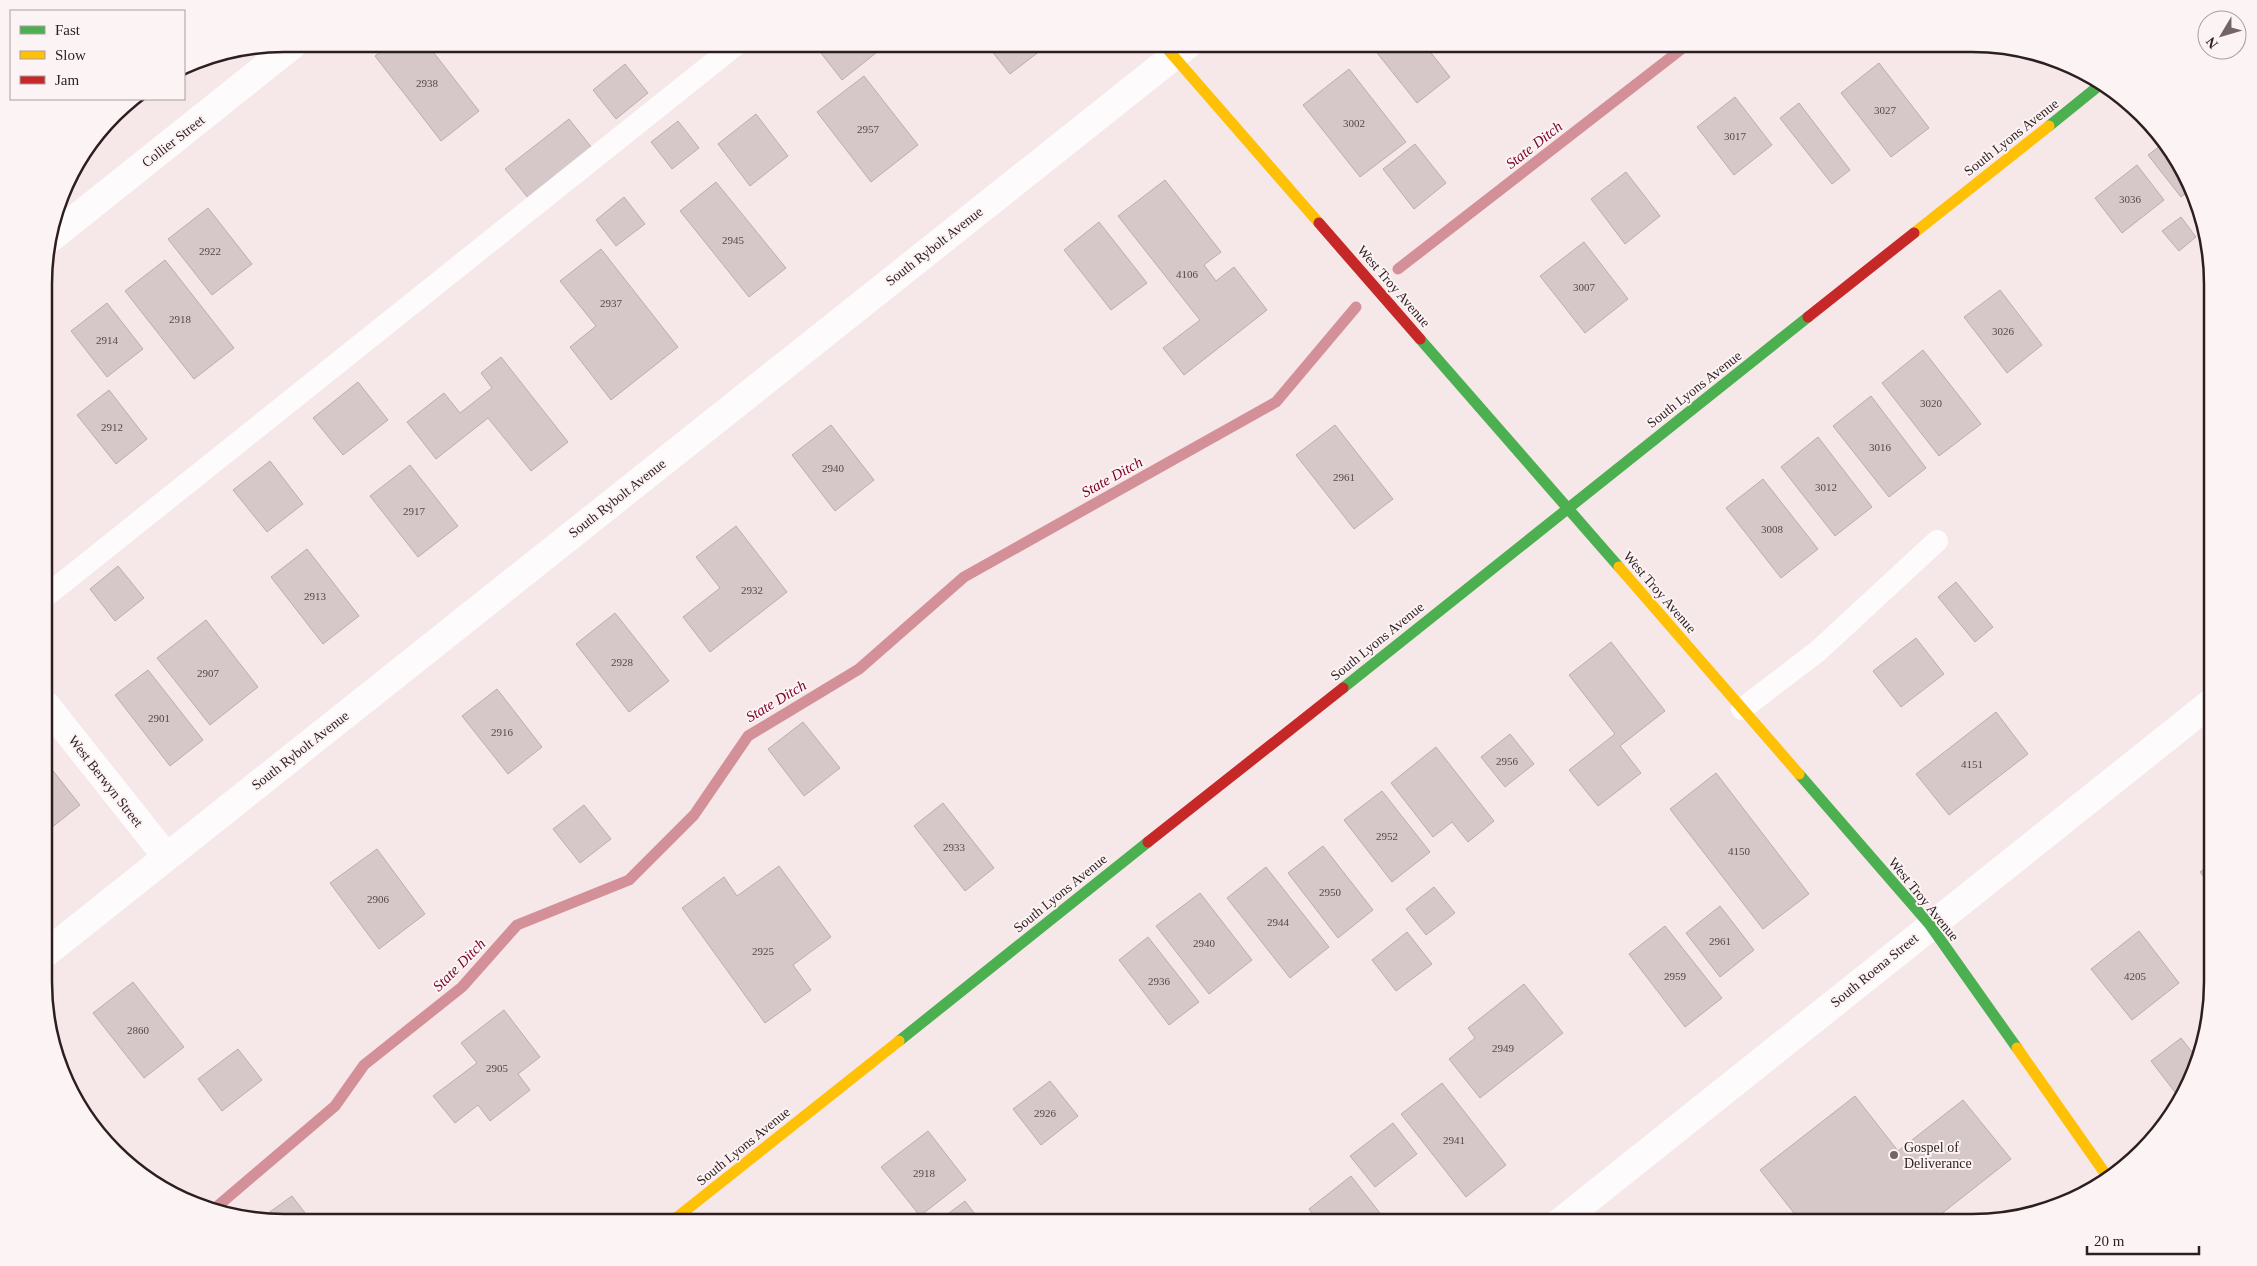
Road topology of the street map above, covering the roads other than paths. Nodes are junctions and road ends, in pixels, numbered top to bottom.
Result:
1 (284, 52) edge
2 (727, 52) edge
3 (1171, 52) edge
4 (1179, 52) edge
5 (2095, 89) edge
6 (58, 232) edge
7 (1568, 508) junction
8 (1937, 540) dead end
9 (52, 591) edge
10 (2204, 708) edge
11 (1742, 709) junction
12 (52, 713) edge
13 (166, 856) junction
14 (1930, 925) junction
15 (52, 948) edge
16 (2109, 1169) edge
17 (681, 1214) edge
18 (1570, 1214) edge

1 - 6 street, Collier Street
2 - 9 lane
3 - 13 street, South Rybolt Avenue
4 - 7 street, West Troy Avenue
5 - 7 street, South Lyons Avenue
7 - 11 street, West Troy Avenue
7 - 17 street, South Lyons Avenue
8 - 11 lane
10 - 14 street, South Roena Street
11 - 14 street, West Troy Avenue
12 - 13 street, West Berwyn Street
13 - 15 street, South Rybolt Avenue
14 - 16 street, West Troy Avenue
14 - 18 street, South Roena Street

